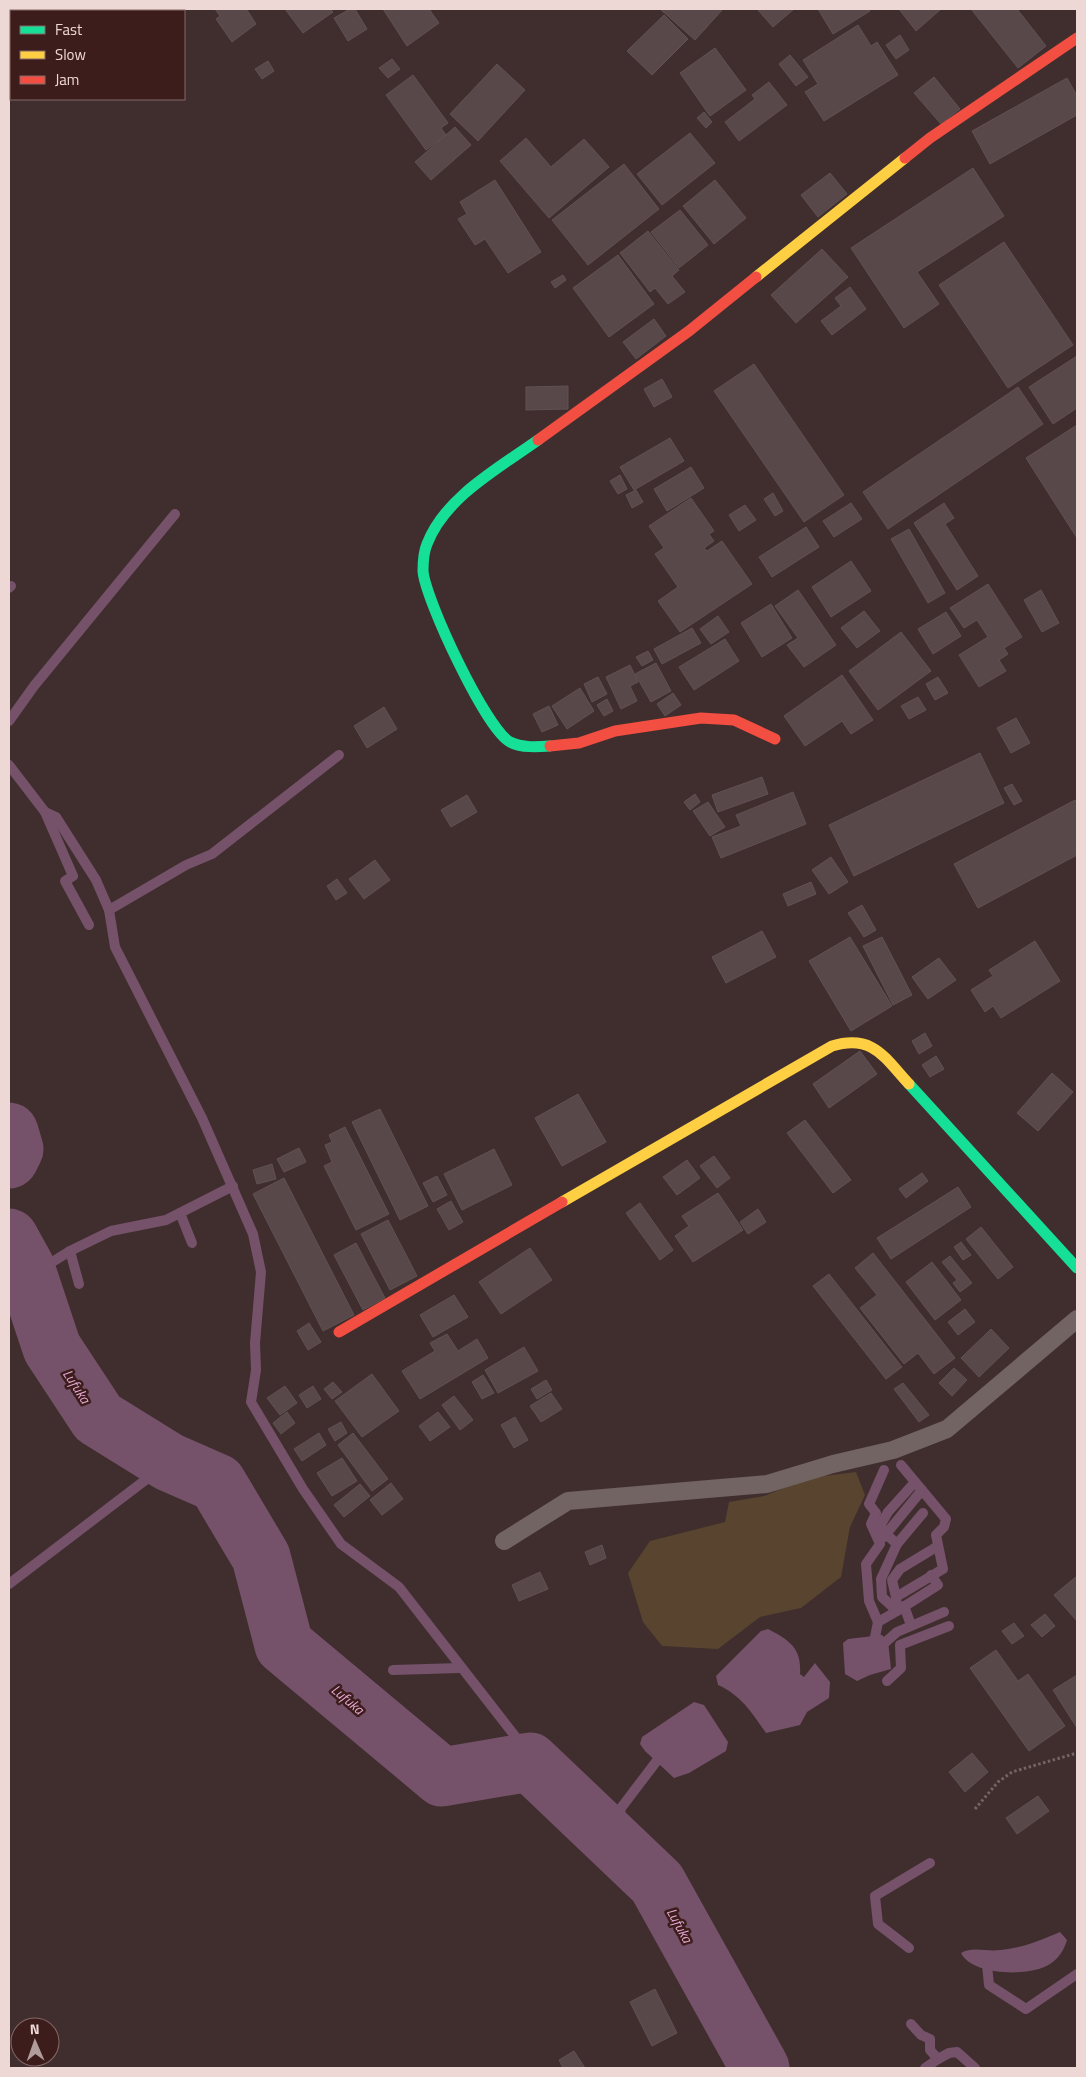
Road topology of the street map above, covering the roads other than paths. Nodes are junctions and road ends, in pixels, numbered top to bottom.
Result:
1 (1077, 38) edge
2 (775, 739) dead end
3 (1077, 1268) edge
4 (1077, 1319) edge
5 (339, 1332) dead end
6 (504, 1541) dead end

1 - 2 street
3 - 5 street
4 - 6 lane

